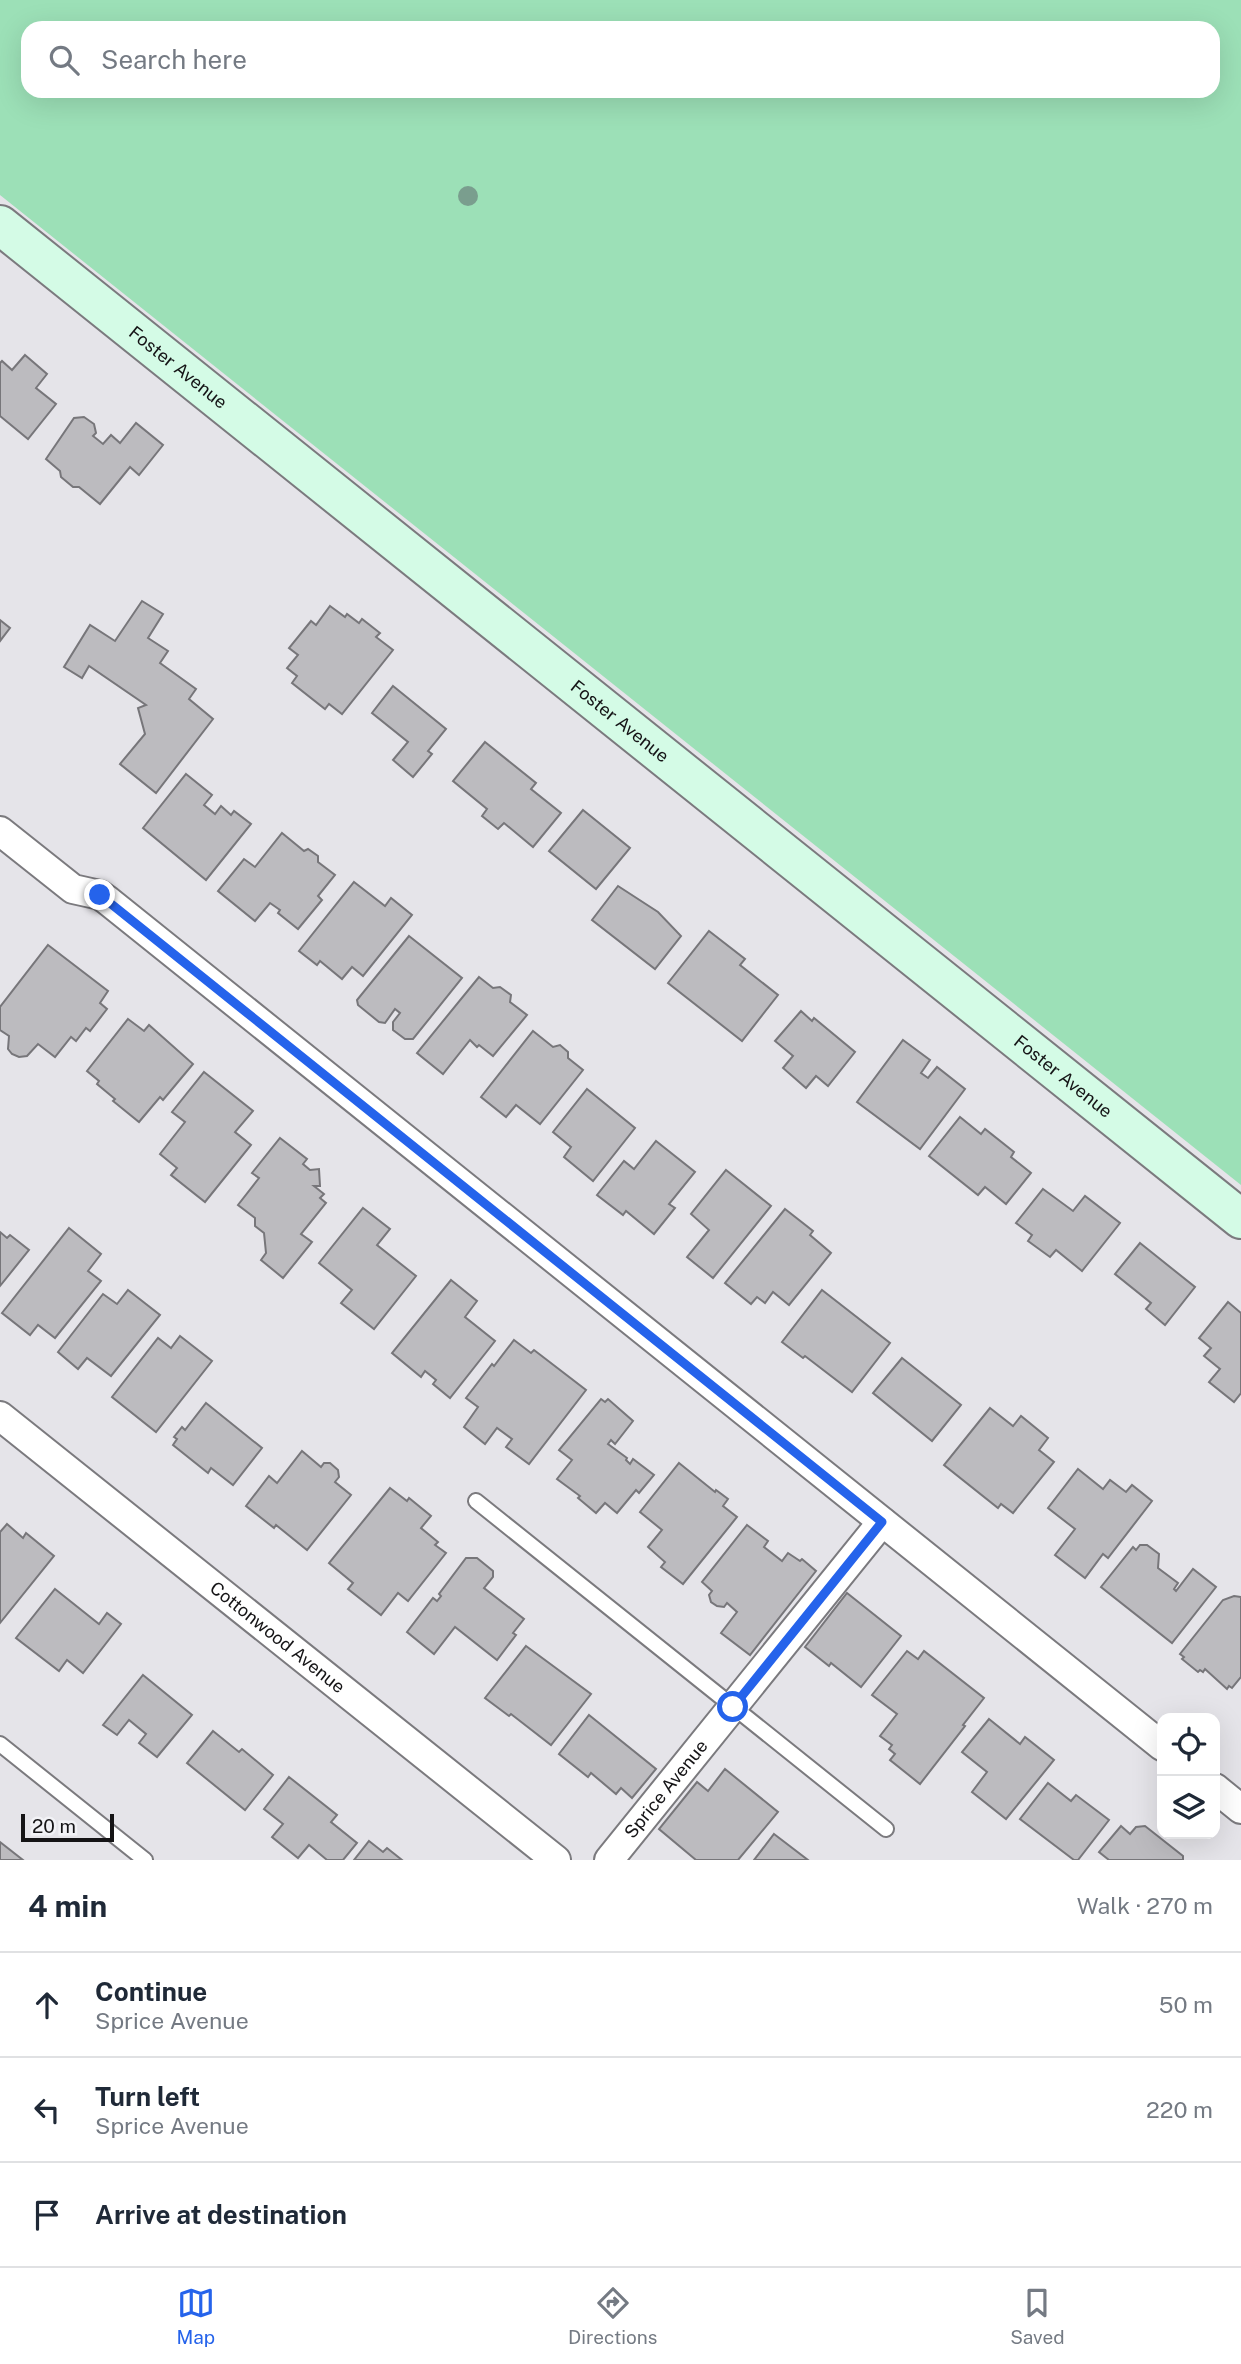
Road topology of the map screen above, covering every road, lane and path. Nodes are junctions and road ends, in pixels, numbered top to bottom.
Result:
1 (0, 225) edge
2 (0, 831) edge
3 (1241, 1219) edge
4 (0, 1416) edge
5 (476, 1501) dead end
6 (882, 1522) junction
7 (733, 1707) junction
8 (1157, 1742) edge
9 (0, 1744) edge
10 (1220, 1792) edge
11 (1241, 1809) edge
12 (886, 1829) dead end
13 (145, 1860) edge
14 (556, 1860) edge
15 (609, 1860) edge

1 - 3 street, Foster Avenue
2 - 6 street
4 - 14 street, Cottonwood Avenue
5 - 7 lane
6 - 7 street, Sprice Avenue
6 - 8 street
7 - 12 lane
7 - 15 street, Sprice Avenue
9 - 13 lane
10 - 11 street

